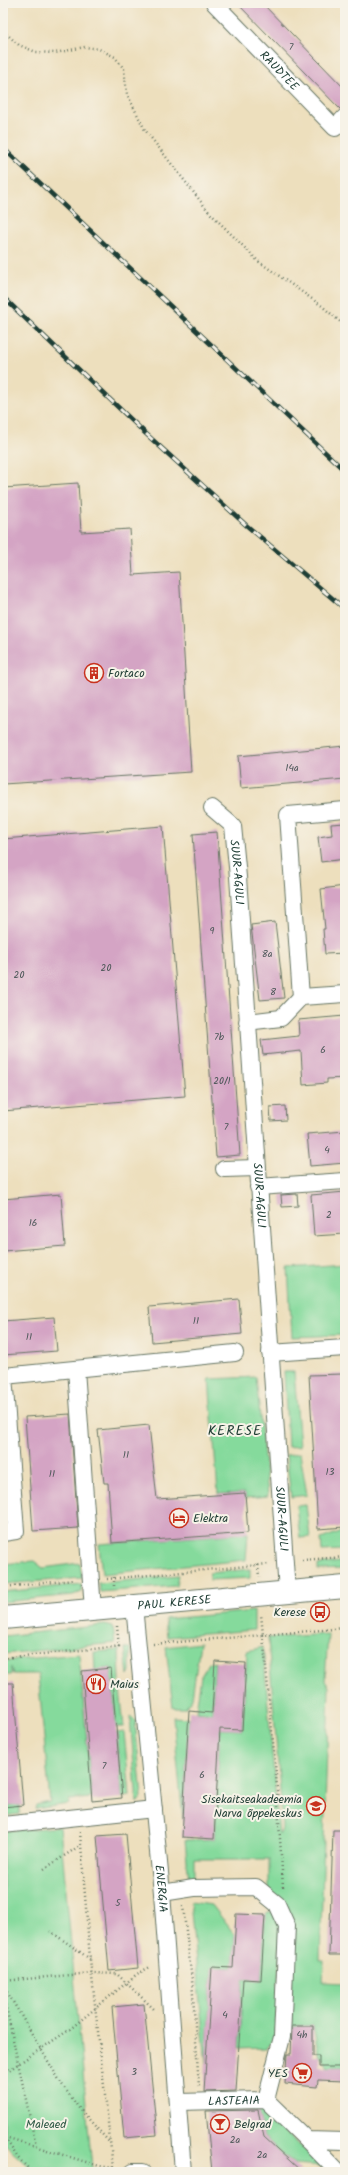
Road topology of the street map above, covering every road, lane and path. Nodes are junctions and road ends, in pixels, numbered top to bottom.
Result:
1 (214, 3) edge
2 (3, 31) edge
3 (345, 117) edge
4 (345, 326) edge
5 (212, 808) dead end
6 (345, 810) edge
7 (345, 994) edge
8 (301, 997) junction
9 (247, 1022) junction
10 (224, 1168) dead end
11 (257, 1168) junction
12 (345, 1181) edge
13 (258, 1187) junction
14 (345, 1348) edge
15 (235, 1353) dead end
16 (270, 1353) junction
17 (76, 1369) junction
18 (3, 1533) edge
19 (345, 1557) edge
20 (285, 1561) junction
21 (258, 1565) junction
22 (91, 1582) junction
23 (3, 1587) edge
24 (345, 1587) edge
25 (287, 1592) junction
26 (260, 1594) junction
27 (134, 1606) junction
28 (93, 1610) junction
29 (3, 1618) edge
30 (345, 1628) edge
31 (263, 1635) junction
32 (137, 1645) junction
33 (3, 1658) edge
34 (154, 1809) junction
35 (79, 1818) junction
36 (3, 1825) edge
37 (81, 1845) junction
38 (44, 1869) dead end
39 (181, 1890) junction
40 (162, 1893) junction
41 (283, 1914) junction
42 (50, 1931) dead end
43 (90, 1959) junction
44 (150, 1967) dead end
45 (92, 1973) junction
46 (3, 1981) edge
47 (126, 1983) junction
48 (3, 1985) edge
49 (3, 1993) edge
50 (97, 2008) junction
51 (154, 2010) dead end
52 (40, 2049) junction
53 (18, 2063) junction
54 (3, 2074) edge
55 (266, 2100) junction
56 (200, 2101) junction
57 (178, 2102) junction
58 (4, 2136) edge
59 (307, 2140) junction
60 (345, 2141) edge
61 (110, 2143) junction
62 (36, 2146) junction
63 (113, 2168) junction
64 (32, 2172) edge
65 (132, 2172) edge
66 (144, 2172) edge
67 (184, 2172) edge
68 (338, 2172) edge

1 - 3 street, RAUDTEE
2 - 4 path
5 - 9 street, SUUR-AGULI
6 - 8 street
7 - 8 street
8 - 9 street
9 - 11 street, SUUR-AGULI
10 - 11 street
11 - 13 street, SUUR-AGULI
12 - 13 street
13 - 16 street, SUUR-AGULI
14 - 16 street
15 - 17 street
16 - 20 street, SUUR-AGULI
17 - 18 street
17 - 22 street
19 - 20 path
20 - 21 path
20 - 25 street, SUUR-AGULI
21 - 22 path
21 - 26 path
22 - 23 path
22 - 28 street
24 - 25 highway, PAUL KERESE
25 - 26 highway, PAUL KERESE
26 - 27 highway, PAUL KERESE
26 - 31 path
27 - 28 highway, PAUL KERESE
27 - 32 street, ENERGIA
28 - 29 highway, PAUL KERESE
30 - 31 path
31 - 32 path
31 - 41 path
32 - 33 path
32 - 34 street, ENERGIA
34 - 35 street
34 - 40 street, ENERGIA
35 - 36 street
35 - 37 path
37 - 38 path
37 - 43 path
39 - 40 street
39 - 41 street
39 - 56 path
40 - 57 street, ENERGIA
41 - 55 street
42 - 43 path
43 - 45 path
44 - 47 path
45 - 46 path
45 - 47 path
45 - 50 path
47 - 50 path
47 - 51 path
48 - 52 path
49 - 53 path
50 - 52 path
50 - 61 path
52 - 53 path
52 - 61 path
53 - 54 path
53 - 62 path
55 - 56 street, LASTEAIA
55 - 59 street, LASTEAIA
56 - 57 street, LASTEAIA
57 - 67 street, ENERGIA
58 - 62 path
58 - 64 path
59 - 60 street
59 - 68 street, LASTEAIA
61 - 63 path
62 - 63 path
63 - 65 path
65 - 66 street

